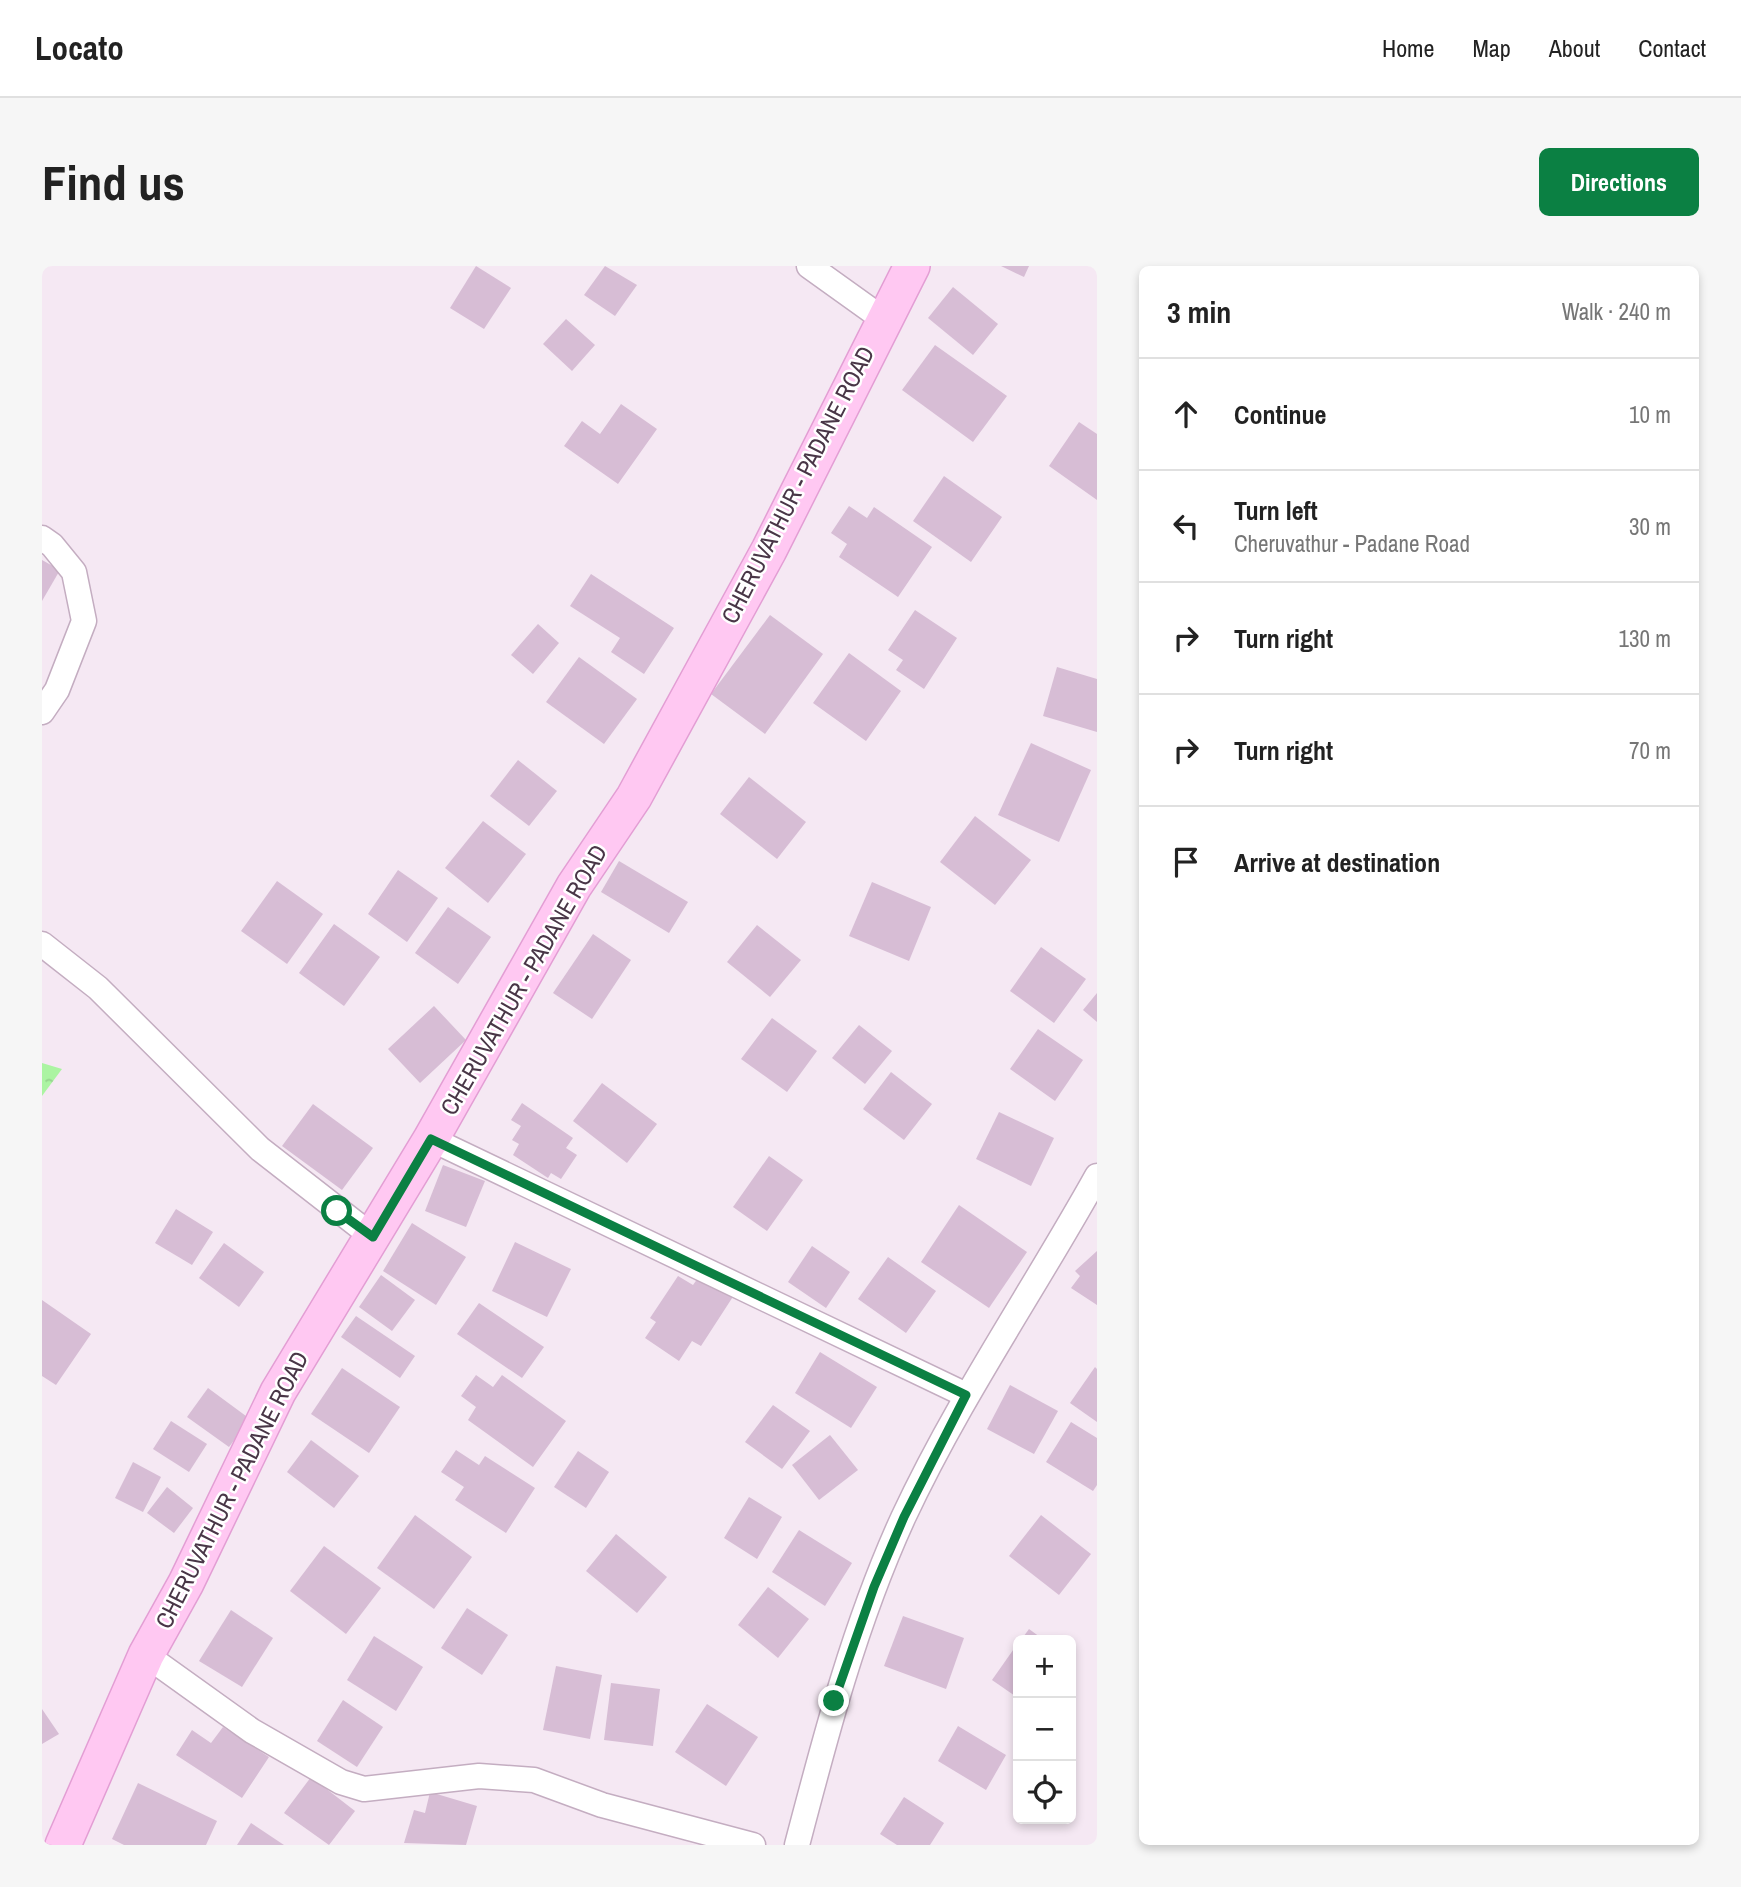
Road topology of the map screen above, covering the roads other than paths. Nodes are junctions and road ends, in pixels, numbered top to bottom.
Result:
1 (808, 266) edge
2 (912, 266) edge
3 (883, 320) junction
4 (42, 538) edge
5 (42, 712) edge
6 (42, 944) edge
7 (431, 1139) junction
8 (1097, 1176) edge
9 (373, 1237) junction
10 (966, 1395) junction
11 (146, 1654) junction
12 (62, 1845) edge
13 (753, 1845) edge
14 (797, 1845) edge

1 - 3 street
2 - 3 main road, CHERUVATHUR - PADANE ROAD
3 - 7 main road, CHERUVATHUR - PADANE ROAD
4 - 5 street
6 - 9 street
7 - 9 main road, CHERUVATHUR - PADANE ROAD
7 - 10 street
8 - 10 street
9 - 11 main road, CHERUVATHUR - PADANE ROAD
10 - 14 street
11 - 12 main road, CHERUVATHUR - PADANE ROAD
11 - 13 street

